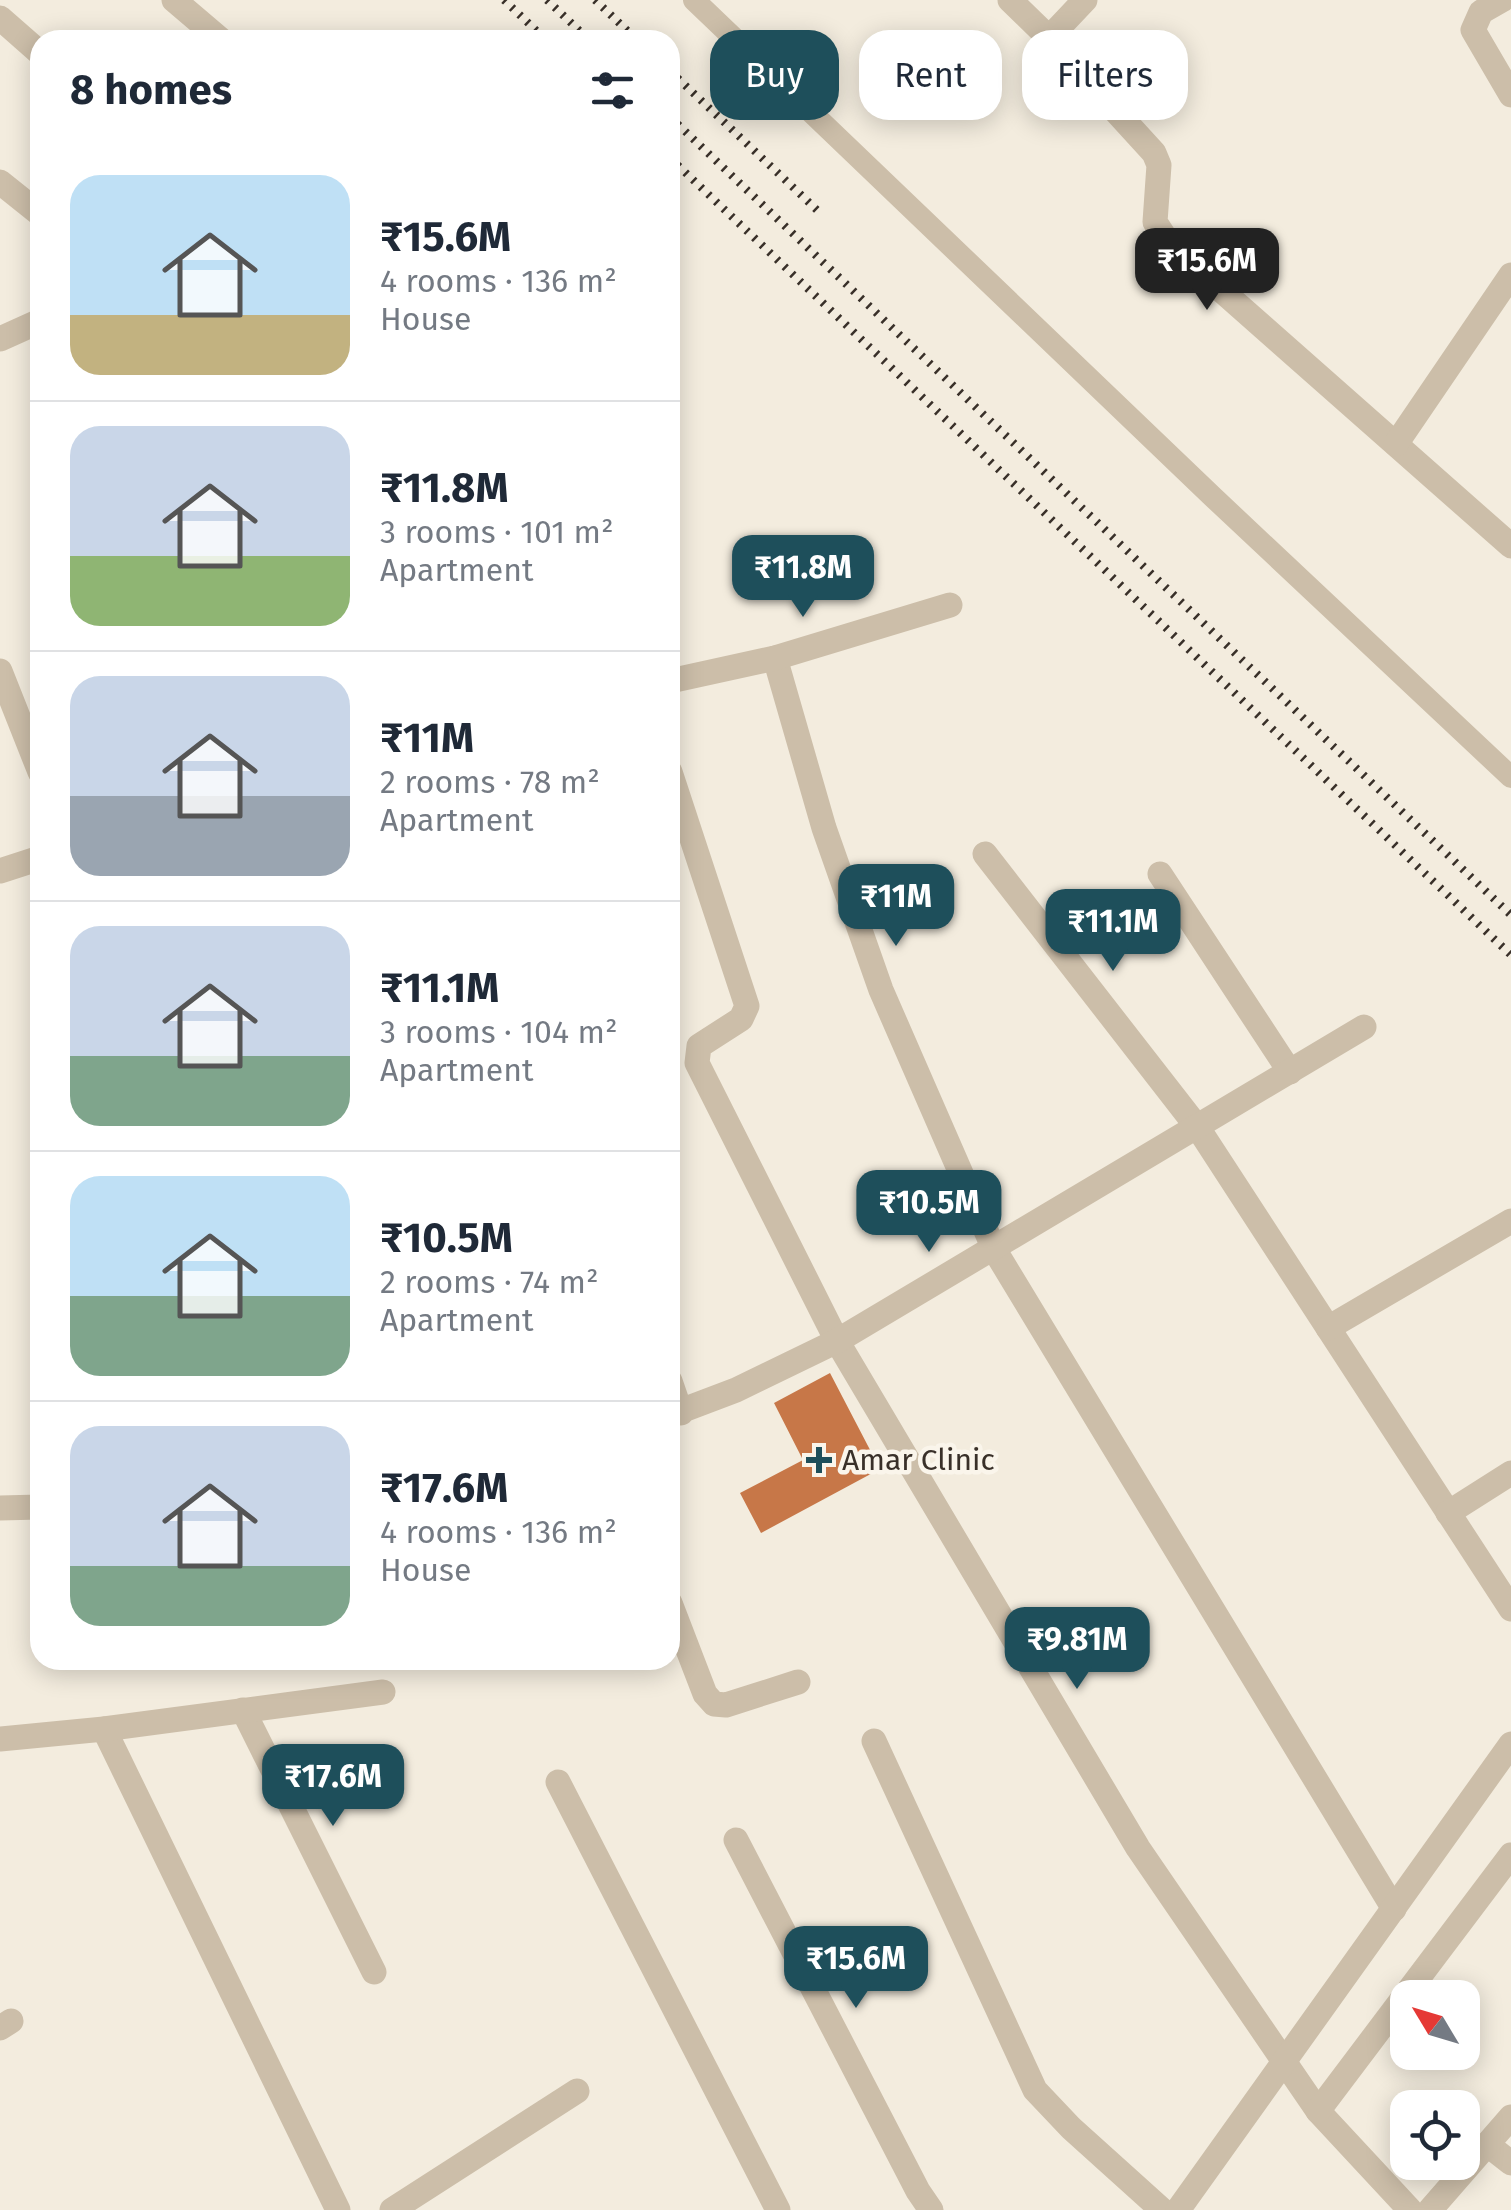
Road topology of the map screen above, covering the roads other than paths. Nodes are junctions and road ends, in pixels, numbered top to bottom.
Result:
1 (174, 0) edge
2 (694, 0) edge
3 (1010, 0) edge
4 (1085, 0) edge
5 (1502, 0) edge
6 (0, 18) edge
7 (209, 30) edge
8 (1041, 30) edge
9 (1057, 30) edge
10 (30, 45) edge
11 (1511, 95) edge
12 (1122, 120) edge
13 (0, 182) edge
14 (30, 206) edge
15 (1511, 274) edge
16 (30, 326) edge
17 (0, 339) edge
18 (1396, 444) junction
19 (1511, 546) edge
20 (950, 605) dead end
21 (775, 658) junction
22 (0, 670) edge
23 (680, 672) edge
24 (30, 746) edge
25 (1511, 777) edge
26 (680, 802) edge
27 (986, 854) dead end
28 (30, 861) edge
29 (0, 871) edge
30 (1160, 874) dead end
31 (1364, 1027) dead end
32 (1290, 1072) junction
33 (1198, 1128) junction
34 (1511, 1222) edge
35 (994, 1249) junction
36 (1328, 1328) junction
37 (837, 1341) junction
38 (680, 1412) edge
39 (1511, 1473) edge
40 (30, 1507) edge
41 (0, 1508) edge
42 (1448, 1513) junction
43 (1511, 1610) edge
44 (680, 1628) edge
45 (798, 1682) dead end
46 (383, 1692) dead end
47 (243, 1710) junction
48 (104, 1729) junction
49 (0, 1739) edge
50 (874, 1741) dead end
51 (1511, 1744) edge
52 (558, 1782) dead end
53 (736, 1840) dead end
54 (1511, 1856) edge
55 (1394, 1909) junction
56 (374, 1972) dead end
57 (1284, 2065) junction
58 (577, 2091) dead end
59 (1318, 2111) junction
60 (1511, 2117) edge
61 (1488, 2145) junction
62 (1511, 2164) edge
63 (1190, 2206) edge
64 (338, 2210) edge
65 (392, 2210) edge
66 (778, 2210) edge
67 (932, 2210) edge
68 (1162, 2210) edge
69 (1410, 2210) edge
70 (1430, 2210) edge

1 - 7 street
2 - 25 lane
3 - 8 street
4 - 9 street
5 - 11 street
6 - 10 street
12 - 18 street
13 - 14 street
15 - 18 street
16 - 17 street
18 - 19 street
20 - 21 street
21 - 23 street
21 - 35 street
22 - 24 street
26 - 37 street
27 - 33 street
28 - 29 street
30 - 32 street
31 - 32 street
32 - 33 street
33 - 35 street
33 - 36 street
34 - 36 street
35 - 37 street
35 - 55 street
36 - 42 street
37 - 38 street
37 - 57 street
39 - 42 street
40 - 41 street
42 - 43 street
44 - 45 street
46 - 47 street
47 - 48 street
47 - 56 street
48 - 49 street
48 - 64 street
50 - 68 street
51 - 55 street
52 - 66 street
53 - 67 street
54 - 59 street
55 - 57 street
57 - 59 street
57 - 63 street
58 - 65 street
59 - 69 street
60 - 61 street
61 - 62 street
61 - 70 street

